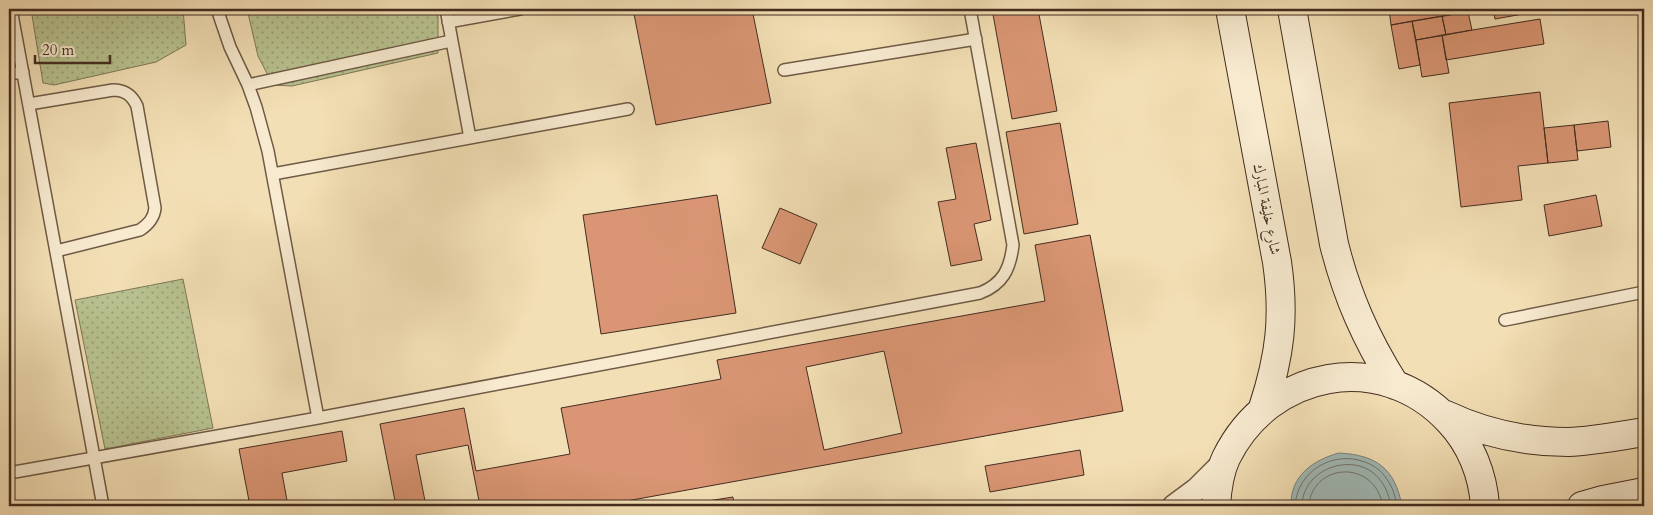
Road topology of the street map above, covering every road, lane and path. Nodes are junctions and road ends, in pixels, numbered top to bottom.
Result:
1 (12, 9) edge
2 (217, 9) edge
3 (446, 9) edge
4 (520, 9) edge
5 (970, 9) edge
6 (1230, 9) edge
7 (1292, 9) edge
8 (448, 22) junction
9 (976, 39) junction
10 (451, 40) junction
11 (784, 70) dead end
12 (23, 72) junction
13 (9, 74) edge
14 (248, 85) junction
15 (29, 104) junction
16 (628, 108) dead end
17 (470, 138) junction
18 (272, 174) junction
19 (56, 251) junction
20 (1644, 292) edge
21 (1505, 320) dead end
22 (1395, 385) junction
23 (1263, 408) junction
24 (1442, 413) junction
25 (318, 418) junction
26 (1644, 432) edge
27 (94, 458) junction
28 (1225, 460) junction
29 (9, 474) edge
30 (1644, 492) edge
31 (103, 506) edge
32 (1174, 506) edge
33 (1216, 506) edge
34 (1485, 506) edge
35 (1582, 506) edge

1 - 12 lane
2 - 14 lane
3 - 8 lane
4 - 8 lane
5 - 9 lane
6 - 23 main road, شارع خليفة المبارك
7 - 22 main road
8 - 10 lane
9 - 11 lane
9 - 25 lane
10 - 14 lane
10 - 17 lane
12 - 13 lane
12 - 15 lane
14 - 18 lane
15 - 19 lane
15 - 19 lane
16 - 17 lane
17 - 18 lane
18 - 25 lane
19 - 27 lane
20 - 21 lane
22 - 23 main road
22 - 24 main road
23 - 28 main road
24 - 26 main road
24 - 34 main road
25 - 27 lane
27 - 29 lane
27 - 31 lane
28 - 32 street
28 - 33 main road
30 - 35 main road

